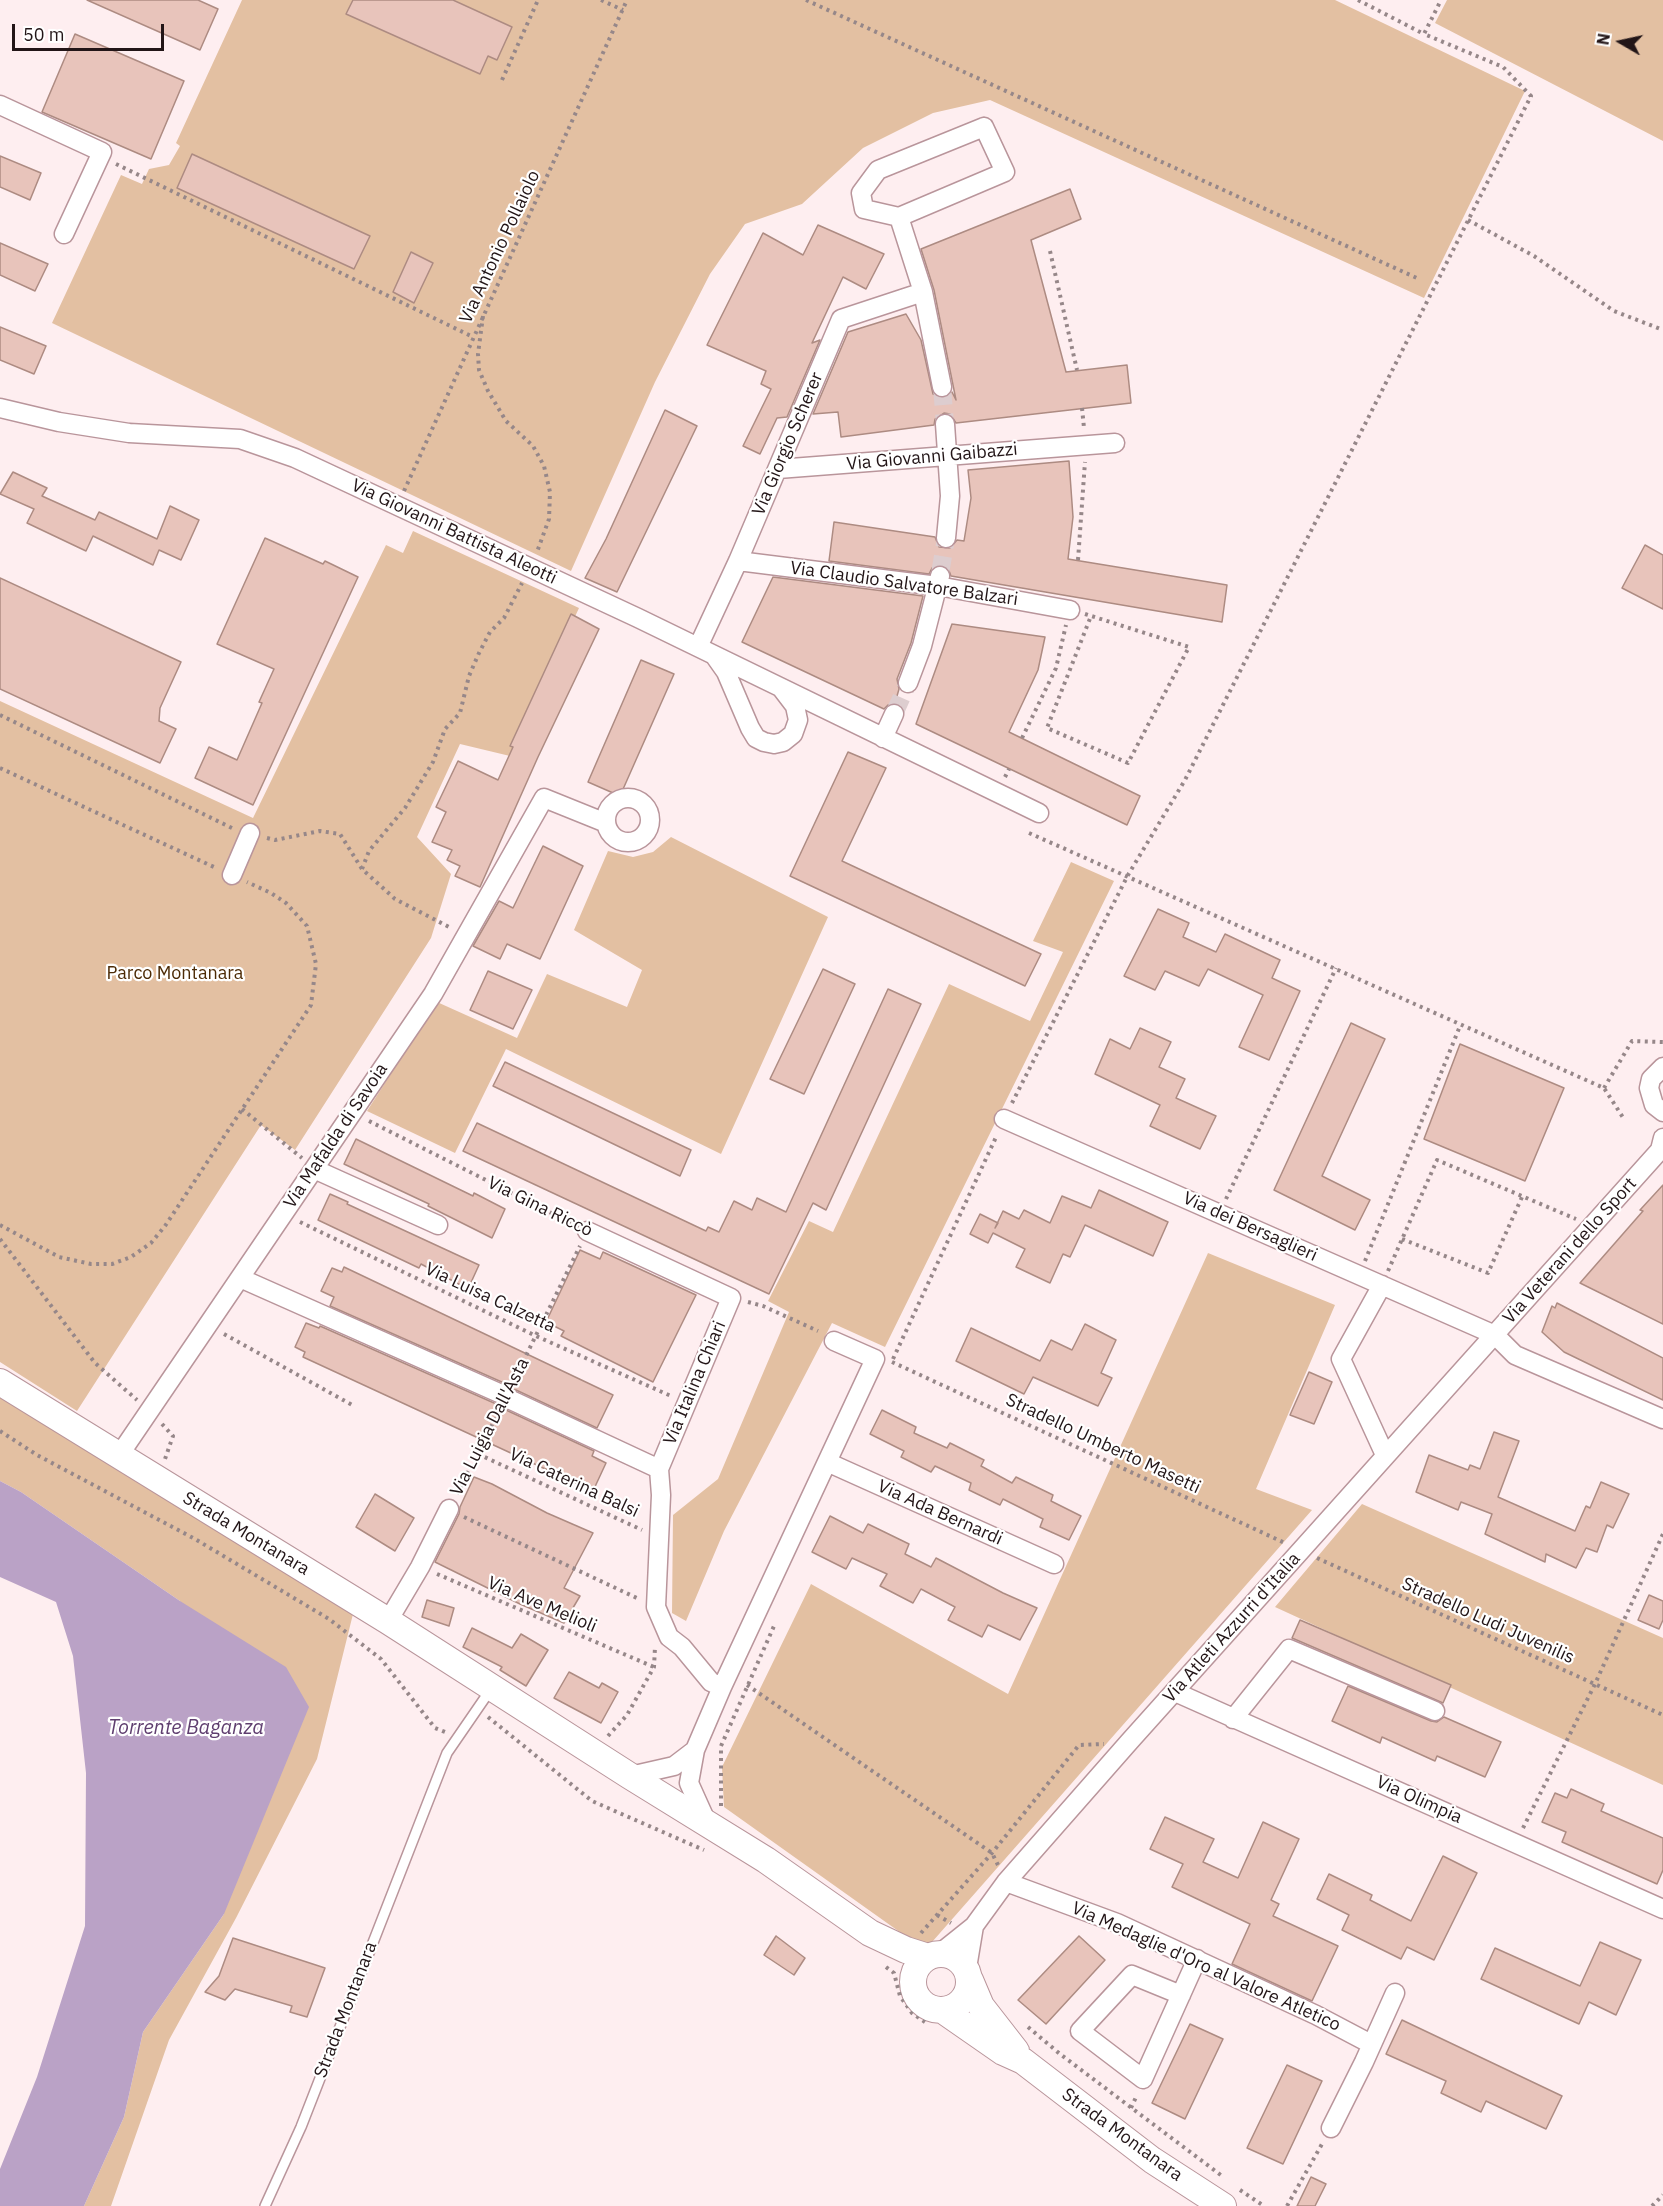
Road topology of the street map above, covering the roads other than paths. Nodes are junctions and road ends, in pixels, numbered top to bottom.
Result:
1 (0, 105) edge
2 (899, 217) junction
3 (64, 234) dead end
4 (923, 292) junction
5 (942, 387) tunnel mouth
6 (0, 408) edge
7 (945, 424) tunnel mouth
8 (1116, 442) dead end
9 (947, 456) junction
10 (778, 469) junction
11 (946, 538) tunnel mouth
12 (738, 561) junction
13 (939, 580) junction
14 (1070, 610) road end
15 (706, 651) junction
16 (908, 683) tunnel mouth
17 (781, 687) junction
18 (894, 714) tunnel mouth
19 (883, 738) junction
20 (1039, 813) dead end
21 (606, 823) dead end
22 (250, 833) dead end
23 (232, 875) road end
24 (1663, 1067) edge
25 (1663, 1112) edge
26 (1004, 1119) dead end
27 (1663, 1138) edge
28 (314, 1169) junction
29 (438, 1225) dead end
30 (588, 1231) road end
31 (240, 1278) junction
32 (1382, 1285) junction
33 (731, 1298) joint
34 (1495, 1335) junction
35 (830, 1337) road end
36 (0, 1382) edge
37 (1663, 1419) edge
38 (120, 1454) junction
39 (1385, 1455) junction
40 (827, 1462) junction
41 (659, 1469) junction
42 (448, 1509) road end
43 (1054, 1564) dead end
44 (388, 1621) junction
45 (492, 1687) junction
46 (722, 1687) junction
47 (1175, 1692) junction
48 (1435, 1711) dead end
49 (1233, 1719) junction
50 (695, 1750) junction
51 (674, 1766) junction
52 (630, 1776) junction
53 (689, 1783) junction
54 (667, 1798) junction
55 (714, 1829) junction
56 (1006, 1882) junction
57 (1663, 1909) edge
58 (970, 1929) junction
59 (870, 1933) junction
60 (929, 1949) junction
61 (1197, 1959) junction
62 (968, 1974) junction
63 (913, 1980) junction
64 (1395, 1993) dead end
65 (1181, 1995) junction
66 (944, 2011) junction
67 (1371, 2044) junction
68 (1023, 2061) junction
69 (1331, 2128) road end
70 (1231, 2192) edge
71 (265, 2206) edge

1 - 3 street
2 - 2 street
2 - 4 street
4 - 5 street
4 - 10 street, Via Giorgio Scherer
6 - 15 street, Via Giovanni Battista Aleotti
7 - 9 street
8 - 9 street, Via Giovanni Gaibazzi
9 - 10 street, Via Giovanni Gaibazzi
9 - 11 street
10 - 12 street, Via Giorgio Scherer
12 - 13 street, Via Claudio Salvatore Balzari
12 - 15 street, Via Giorgio Scherer
13 - 14 street, Via Claudio Salvatore Balzari
13 - 16 street
15 - 17 street, Via Giovanni Battista Aleotti
15 - 17 street
17 - 19 street, Via Giovanni Battista Aleotti
18 - 19 street
19 - 20 street, Via Giovanni Battista Aleotti
21 - 28 street, Via Mafalda di Savoia
22 - 23 street
24 - 25 street
26 - 32 street, Via dei Bersaglieri
27 - 34 street, Via Veterani dello Sport
28 - 29 street
28 - 31 street, Via Mafalda di Savoia
30 - 33 street, Via Gina Riccò
31 - 38 street, Via Mafalda di Savoia
31 - 41 street, Via Italina Chiari
32 - 34 street, Via dei Bersaglieri
32 - 39 street
33 - 41 street, Via Italina Chiari
34 - 37 street, Via dei Bersaglieri
34 - 39 street, Via Atleti Azzurri d'Italia
35 - 40 street
36 - 38 street, Strada Montanara
38 - 44 street, Strada Montanara
39 - 47 street, Via Atleti Azzurri d'Italia
40 - 43 street, Via Ada Bernardi
40 - 46 street
41 - 46 street, Via Italina Chiari
42 - 44 street, Via Luigia Dall'Asta
44 - 45 street, Strada Montanara
45 - 52 street, Strada Montanara
45 - 71 lane, Strada Montanara
46 - 50 street
47 - 49 street, Via Olimpia
47 - 56 street, Via Atleti Azzurri d'Italia
48 - 49 street
49 - 57 street, Via Olimpia
50 - 51 street
50 - 53 street
51 - 52 street
51 - 54 street
52 - 54 street, Strada Montanara
53 - 54 street
53 - 55 street
54 - 55 street, Strada Montanara
55 - 59 street, Strada Montanara
56 - 58 street, Via Atleti Azzurri d'Italia
56 - 61 street, Via Medaglie d'Oro al Valore Atletico
58 - 60 street, Via Atleti Azzurri d'Italia
58 - 62 street, Via Atleti Azzurri d'Italia
59 - 60 street, Strada Montanara
59 - 63 street, Strada Montanara
60 - 62 street
60 - 63 street
61 - 65 street
61 - 67 street, Via Medaglie d'Oro al Valore Atletico
62 - 66 street
62 - 68 street, Strada Montanara
63 - 66 street
64 - 67 street
65 - 65 street
66 - 68 street, Strada Montanara
67 - 69 street
68 - 70 street, Strada Montanara

